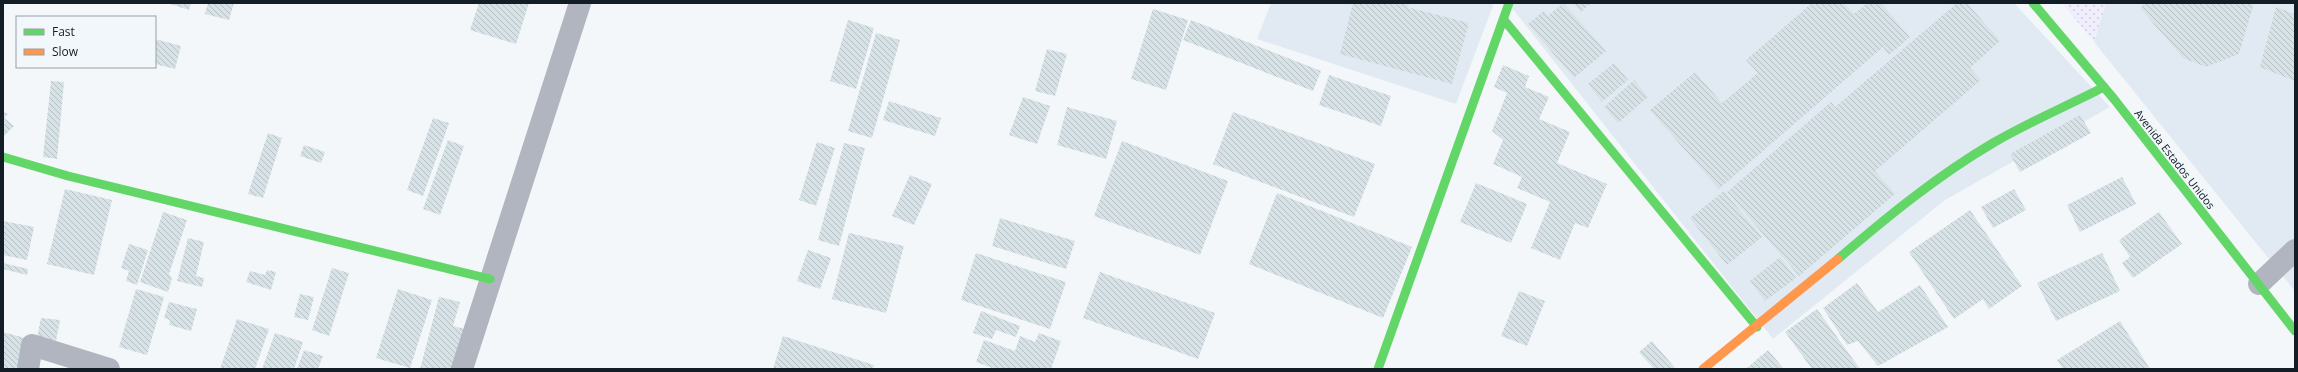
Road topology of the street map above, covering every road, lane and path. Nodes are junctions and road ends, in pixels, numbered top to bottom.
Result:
1 (580, 3) edge
2 (1509, 3) edge
3 (2033, 3) edge
4 (1504, 20) junction
5 (2104, 87) junction
6 (3, 157) edge
7 (2295, 250) edge
8 (490, 279) junction
9 (2259, 284) junction
10 (1757, 327) junction
11 (2295, 331) edge
12 (28, 369) edge
13 (109, 369) edge
14 (462, 369) edge
15 (1378, 369) edge
16 (1703, 369) edge

1 - 8 street
2 - 4 street
3 - 5 street, Avenida Estados Unidos
4 - 10 street
4 - 15 street
5 - 9 street, Avenida Estados Unidos
5 - 10 street
6 - 8 street
7 - 9 street
8 - 14 street
9 - 11 street, Avenida Estados Unidos
10 - 16 street
12 - 13 street

